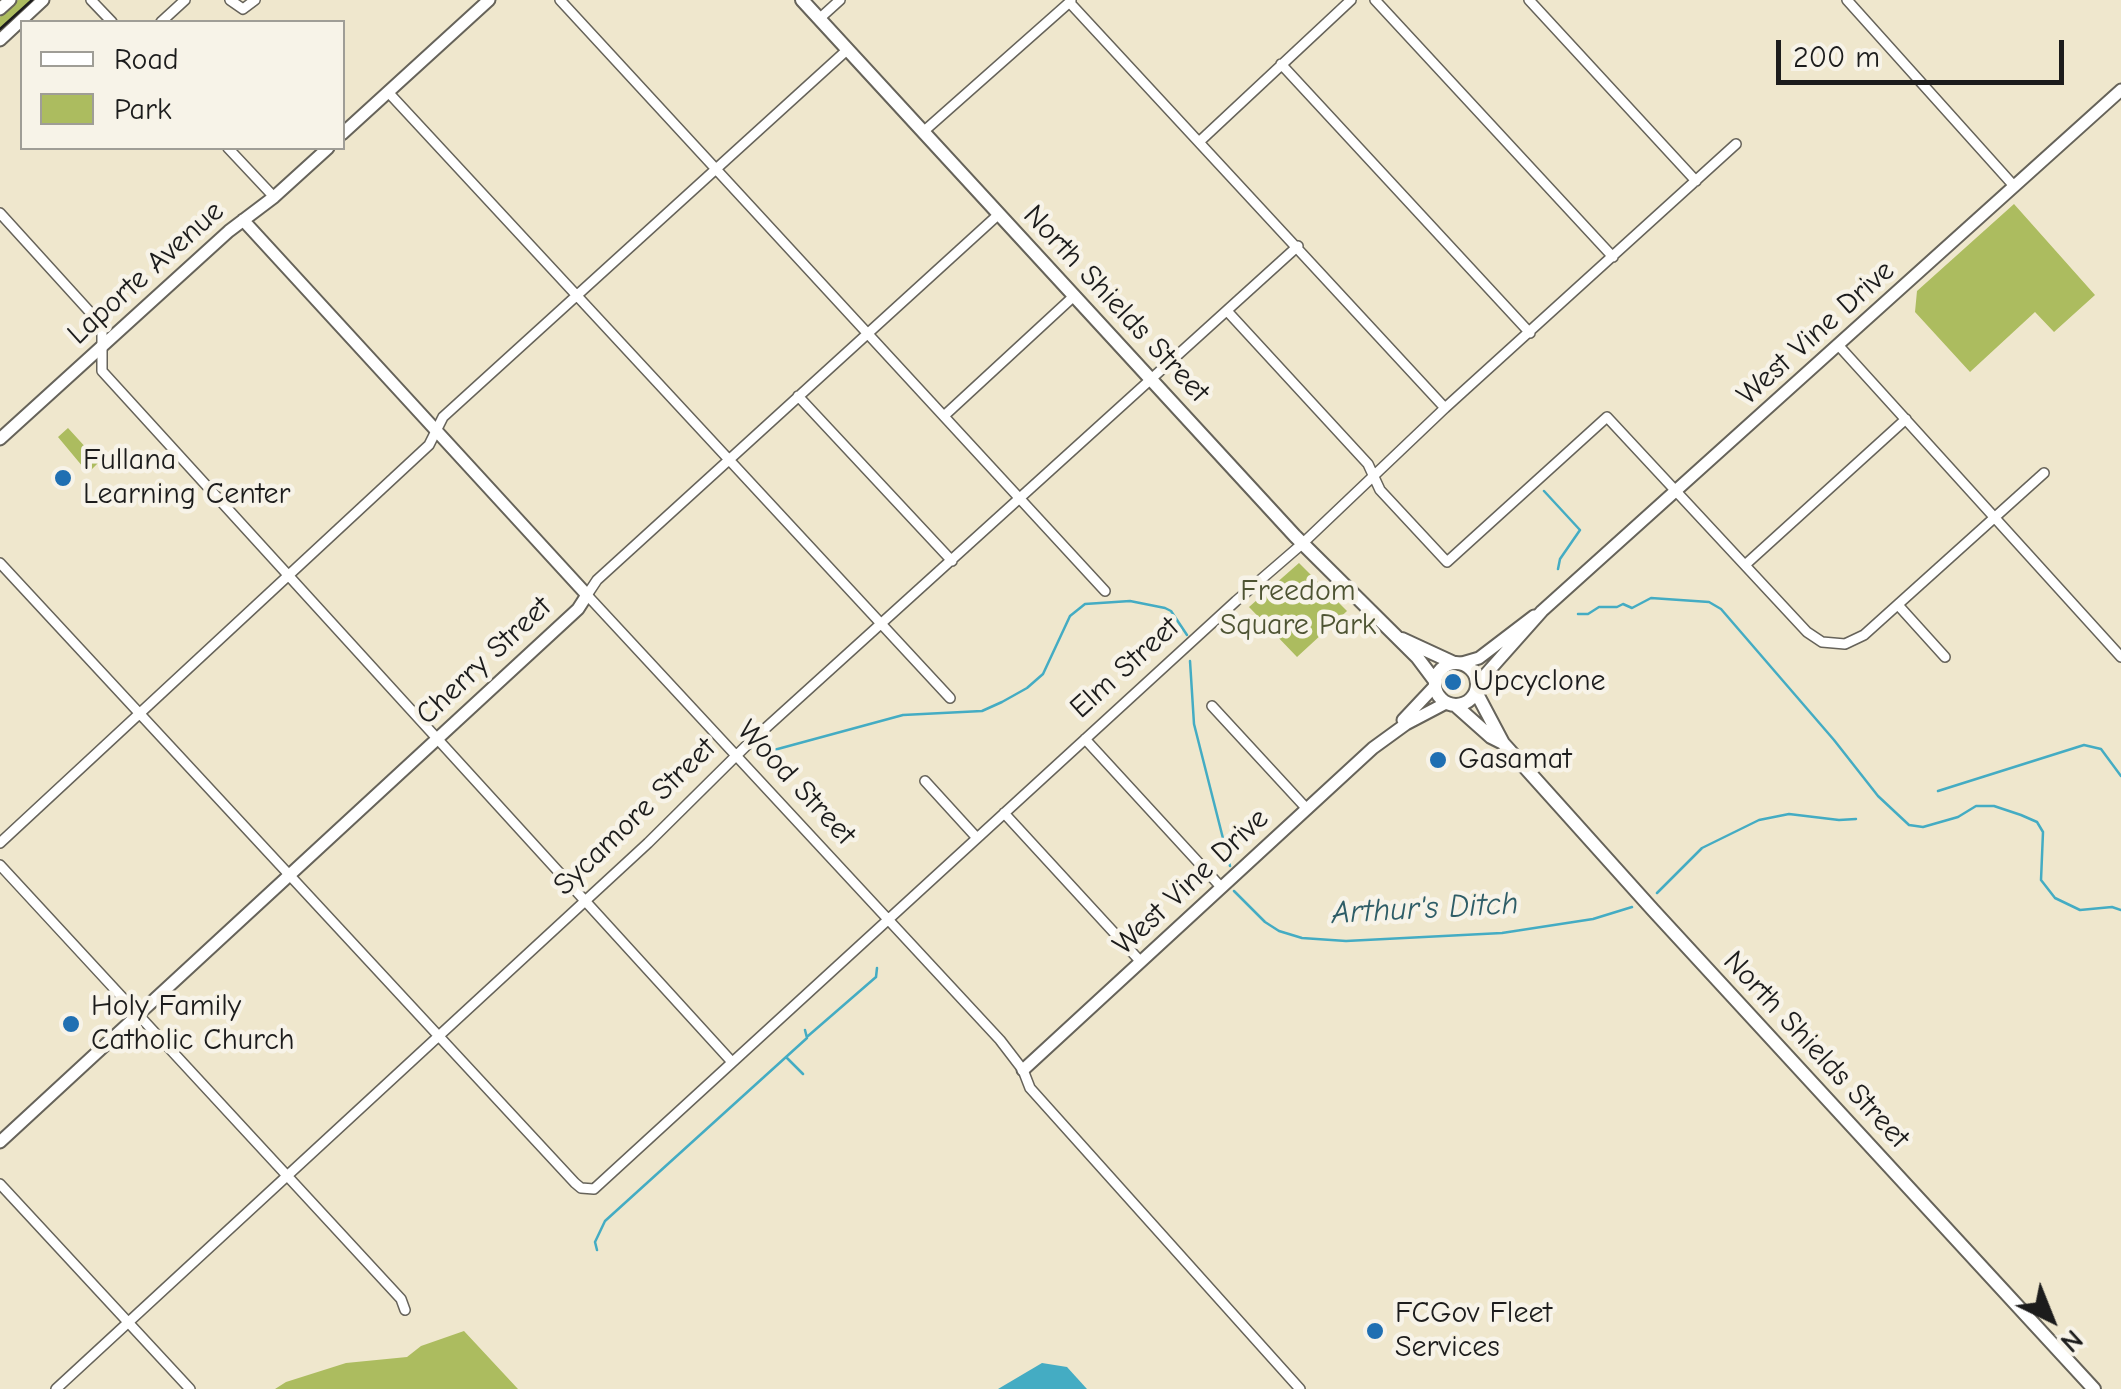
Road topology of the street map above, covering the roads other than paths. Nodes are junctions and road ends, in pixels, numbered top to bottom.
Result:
1 (10, 0) edge
2 (43, 0) edge
3 (91, 0) edge
4 (186, 0) edge
5 (230, 0) edge
6 (255, 0) edge
7 (489, 0) edge
8 (560, 0) edge
9 (802, 0) edge
10 (840, 0) edge
11 (1351, 0) edge
12 (1376, 0) edge
13 (1529, 0) edge
14 (1846, 0) edge
15 (1071, 1) edge
16 (0, 9) edge
17 (819, 19) junction
18 (22, 20) edge
19 (110, 20) edge
20 (163, 20) edge
21 (20, 21) edge
22 (0, 40) edge
23 (847, 50) junction
24 (1282, 64) junction
25 (2121, 90) edge
26 (388, 92) junction
27 (345, 131) edge
28 (924, 132) junction
29 (1199, 142) junction
30 (1736, 144) dead end
31 (230, 150) edge
32 (326, 150) edge
33 (715, 169) junction
34 (1696, 180) junction
35 (2014, 186) junction
36 (274, 197) junction
37 (0, 213) edge
38 (999, 214) junction
39 (243, 220) junction
40 (1298, 246) junction
41 (1613, 257) junction
42 (576, 296) junction
43 (1074, 296) junction
44 (1228, 312) junction
45 (870, 333) junction
46 (1530, 333) junction
47 (1839, 346) junction
48 (100, 348) junction
49 (1152, 380) junction
50 (798, 396) junction
51 (1446, 408) junction
52 (944, 414) junction
53 (1906, 419) junction
54 (436, 431) junction
55 (0, 439) edge
56 (728, 460) junction
57 (2044, 473) dead end
58 (1373, 476) junction
59 (1677, 492) junction
60 (1022, 498) junction
61 (1995, 518) junction
62 (1302, 544) junction
63 (952, 561) junction
64 (0, 563) edge
65 (1744, 565) junction
66 (289, 576) junction
67 (1105, 590) dead end
68 (587, 594) junction
69 (1898, 604) junction
70 (1542, 611) junction
71 (882, 625) junction
72 (1398, 637) junction
73 (1945, 657) dead end
74 (2121, 657) edge
75 (1458, 663) junction
76 (1435, 683) junction
77 (1477, 688) junction
78 (950, 698) dead end
79 (1450, 704) junction
80 (1212, 706) dead end
81 (139, 714) junction
82 (1394, 731) junction
83 (437, 738) junction
84 (1085, 738) junction
85 (1503, 743) junction
86 (737, 755) junction
87 (925, 781) dead end
88 (1307, 809) junction
89 (1004, 813) junction
90 (977, 838) junction
91 (0, 842) edge
92 (0, 865) edge
93 (289, 874) junction
94 (1221, 888) junction
95 (585, 900) junction
96 (888, 920) junction
97 (1141, 962) junction
98 (138, 1014) junction
99 (438, 1037) junction
100 (732, 1062) junction
101 (1023, 1070) junction
102 (0, 1142) edge
103 (288, 1175) junction
104 (0, 1184) edge
105 (405, 1310) dead end
106 (128, 1322) junction
107 (56, 1389) edge
108 (190, 1389) edge
109 (1300, 1389) edge
110 (2094, 1389) edge

1 - 16 street
2 - 18 street
3 - 19 street
4 - 20 street
5 - 6 street
7 - 26 street
8 - 33 street
9 - 17 main road, North Shields Street
10 - 17 street
11 - 24 street
12 - 41 street
13 - 34 street
14 - 35 street
15 - 28 street
15 - 29 street
17 - 23 main road, North Shields Street
21 - 22 street
23 - 28 main road, North Shields Street
23 - 33 street
24 - 29 street
24 - 46 street
25 - 35 street, West Vine Drive
26 - 27 street
26 - 42 street
28 - 38 main road, North Shields Street
29 - 40 street
30 - 34 street, Elm Street
31 - 36 street
32 - 36 street, Laporte Avenue
33 - 42 street
33 - 45 street
34 - 41 street, Elm Street
35 - 47 street, West Vine Drive
36 - 39 street, Laporte Avenue
37 - 48 street
38 - 43 main road, North Shields Street
38 - 45 street, Cherry Street
39 - 48 street, Laporte Avenue
39 - 54 street, Wood Street
40 - 44 street, Sycamore Street
40 - 51 street
41 - 46 street, Elm Street
42 - 54 street
42 - 56 street
43 - 49 main road, North Shields Street
43 - 52 street
44 - 49 street, Sycamore Street
44 - 58 street
45 - 50 street, Cherry Street
45 - 52 street
46 - 51 street, Elm Street
47 - 53 street
47 - 59 street, West Vine Drive
48 - 55 street, Laporte Avenue
48 - 66 street
49 - 60 street, Sycamore Street
49 - 62 main road, North Shields Street
50 - 56 street, Cherry Street
50 - 63 street
51 - 58 street, Elm Street
52 - 60 street
53 - 61 street
53 - 65 street
54 - 66 street
54 - 68 street, Wood Street
56 - 68 street, Cherry Street
56 - 71 street
57 - 61 street
58 - 59 street
58 - 62 street, Elm Street
59 - 65 street
59 - 70 street, West Vine Drive
60 - 63 street, Sycamore Street
60 - 67 street
61 - 69 street
61 - 74 street
62 - 72 main road, North Shields Street
62 - 84 street, Elm Street
63 - 71 street, Sycamore Street
64 - 81 street
65 - 69 street
66 - 81 street
66 - 83 street
68 - 83 street, Cherry Street
68 - 86 street, Wood Street
69 - 73 street
70 - 75 street, West Vine Drive
70 - 77 street, West Vine Drive
71 - 78 street
71 - 86 street, Sycamore Street
72 - 75 main road, North Shields Street
72 - 76 main road, North Shields Street
75 - 76 main road
75 - 77 main road
76 - 79 main road
76 - 82 street, West Vine Drive
77 - 79 main road
77 - 85 main road, North Shields Street
79 - 82 street, West Vine Drive
79 - 85 main road, North Shields Street
80 - 88 street
81 - 91 street
81 - 93 street
82 - 88 street, West Vine Drive
83 - 93 street, Cherry Street
83 - 95 street
84 - 89 street, Elm Street
84 - 94 street
85 - 110 main road, North Shields Street
86 - 95 street, Sycamore Street
86 - 96 street, Wood Street
87 - 90 street
88 - 94 street, West Vine Drive
89 - 90 street, Elm Street
89 - 97 street
90 - 96 street, Elm Street
92 - 98 street
93 - 98 street, Cherry Street
93 - 99 street
94 - 97 street, West Vine Drive
95 - 99 street, Sycamore Street
95 - 100 street
96 - 100 street, Elm Street
96 - 101 street, Wood Street
97 - 101 street, West Vine Drive
98 - 102 street, Cherry Street
98 - 103 street
99 - 100 street, Elm Street
99 - 103 street, Sycamore Street
101 - 109 street, Wood Street
103 - 105 street
103 - 106 street, Sycamore Street
104 - 106 street
106 - 107 street, Sycamore Street
106 - 108 street

